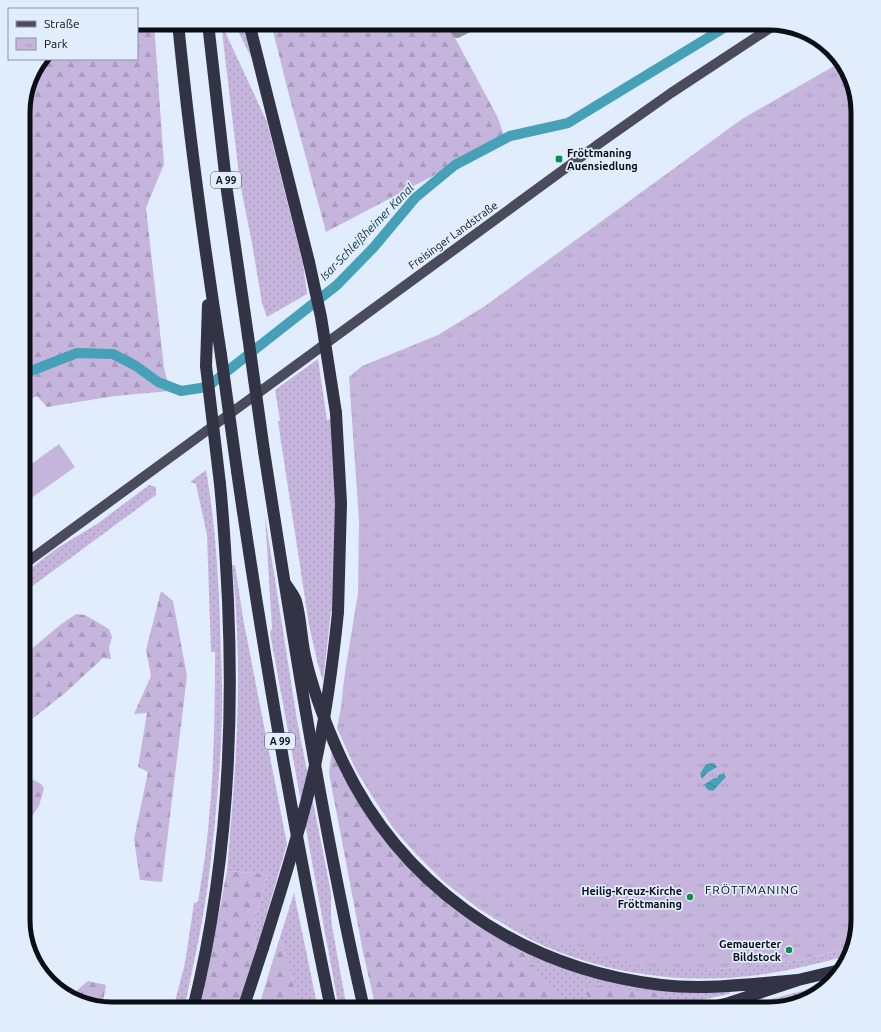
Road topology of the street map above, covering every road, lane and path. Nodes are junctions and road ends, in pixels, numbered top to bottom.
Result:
1 (179, 30) edge
2 (209, 30) edge
3 (250, 30) edge
4 (456, 30) edge
5 (463, 30) edge
6 (766, 30) edge
7 (209, 278) junction
8 (30, 560) edge
9 (285, 583) junction
10 (832, 972) edge
11 (798, 980) junction
12 (194, 1002) edge
13 (245, 1002) edge
14 (330, 1002) edge
15 (363, 1002) edge
16 (732, 1002) edge

1 - 7 highway, A 99
2 - 9 highway, A 99, bridge
3 - 13 highway, bridge
4 - 5 street
6 - 8 main road, Freisinger Landstraße
7 - 12 highway, bridge
7 - 14 highway, A 99, bridge
9 - 11 highway
9 - 15 highway, A 99
10 - 11 highway
11 - 16 highway

